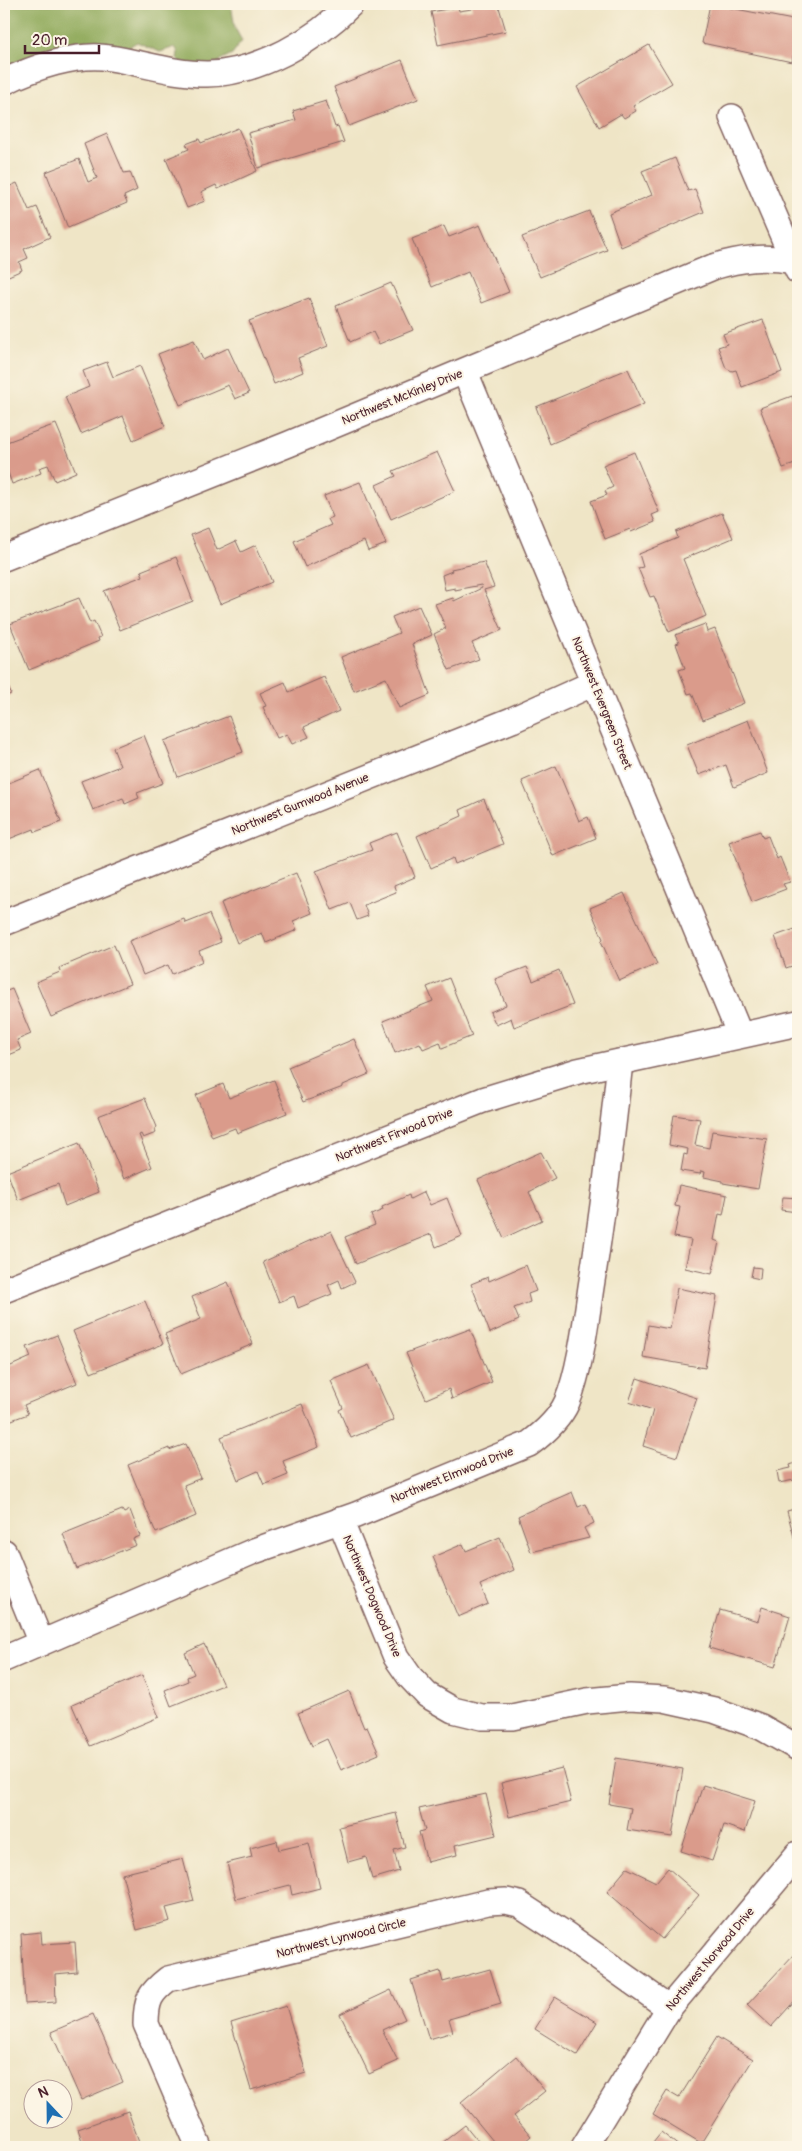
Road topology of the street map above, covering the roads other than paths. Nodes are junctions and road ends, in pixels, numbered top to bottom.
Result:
1 (351, 4) edge
2 (4, 82) edge
3 (732, 117) dead end
4 (796, 266) edge
5 (465, 372) junction
6 (4, 558) edge
7 (594, 684) junction
8 (4, 923) edge
9 (798, 1023) edge
10 (740, 1035) junction
11 (620, 1062) junction
12 (4, 1290) edge
13 (340, 1520) junction
14 (4, 1552) edge
15 (41, 1643) junction
16 (4, 1658) edge
17 (798, 1748) edge
18 (798, 1854) edge
19 (669, 2008) junction
20 (199, 2147) edge
21 (584, 2147) edge

1 - 2 street
3 - 4 street
4 - 5 street, Northwest McKinley Drive
5 - 6 street, Northwest McKinley Drive
5 - 7 street, Northwest Evergreen Street
7 - 8 street, Northwest Gumwood Avenue
7 - 10 street, Northwest Evergreen Street
9 - 10 street, Northwest Firwood Drive
10 - 11 street, Northwest Firwood Drive
11 - 12 street, Northwest Firwood Drive
11 - 13 street, Northwest Elmwood Drive
13 - 15 street, Northwest Elmwood Drive
13 - 17 street, Northwest Dogwood Drive
14 - 15 street
15 - 16 street, Northwest Elmwood Drive
18 - 19 street, Northwest Norwood Drive
19 - 20 street, Northwest Lynwood Circle
19 - 21 street, Northwest Norwood Drive

